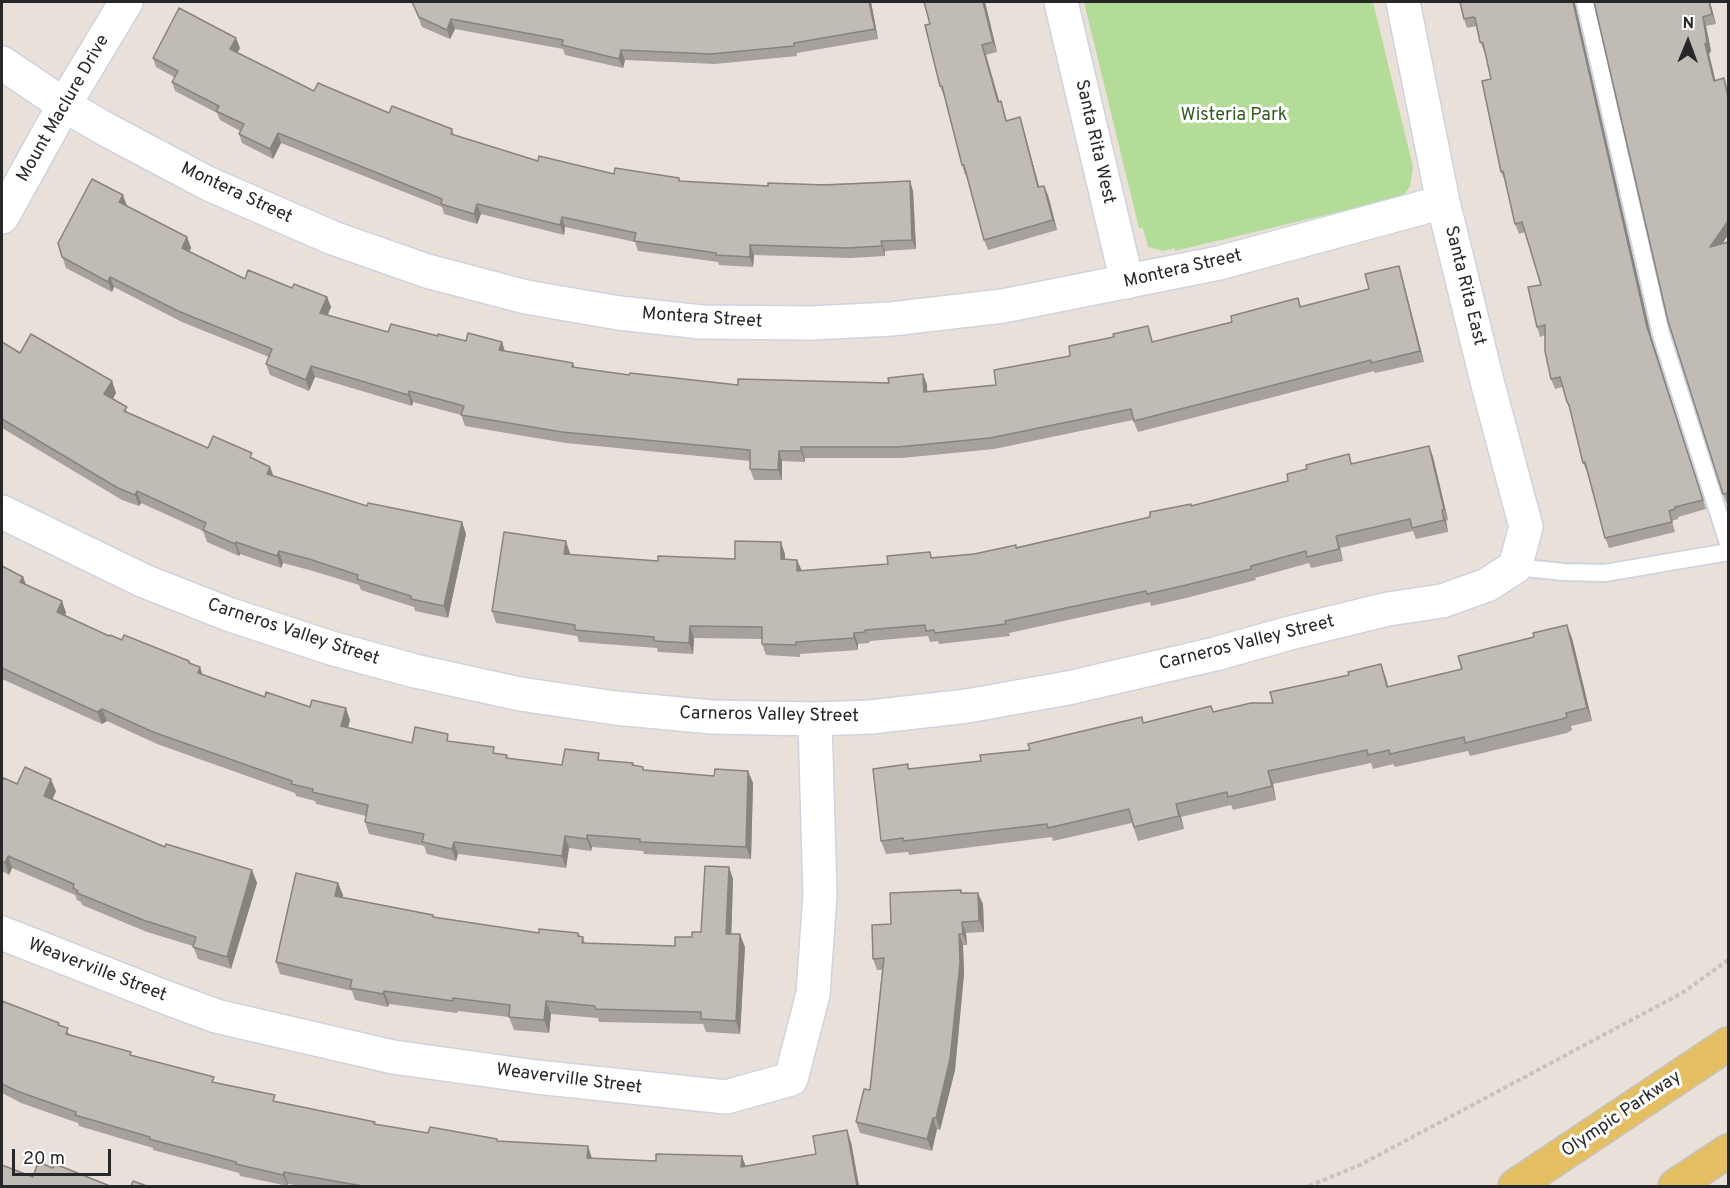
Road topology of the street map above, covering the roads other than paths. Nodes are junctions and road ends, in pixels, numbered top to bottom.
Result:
1 (126, 2) edge
2 (1061, 2) edge
3 (1403, 2) edge
4 (1585, 2) edge
5 (2, 63) edge
6 (64, 105) junction
7 (1443, 202) junction
8 (2, 217) edge
9 (1127, 282) junction
10 (2, 512) edge
11 (1728, 543) edge
12 (1728, 552) edge
13 (1515, 567) junction
14 (815, 719) junction
15 (2, 933) edge
16 (1728, 1044) edge
17 (1728, 1151) edge
18 (1515, 1186) edge
19 (1675, 1186) edge

1 - 6 street, Mount Maclure Drive
2 - 9 street, Santa Rita West
3 - 7 street, Santa Rita East
4 - 11 lane
5 - 6 street, Montera Street
6 - 8 street, Mount Maclure Drive
6 - 9 street, Montera Street
7 - 9 street, Montera Street
7 - 13 street, Santa Rita East
10 - 14 street, Carneros Valley Street
12 - 13 lane
13 - 14 street, Carneros Valley Street
14 - 15 street, Weaverville Street
16 - 18 main road, Olympic Parkway
17 - 19 main road

